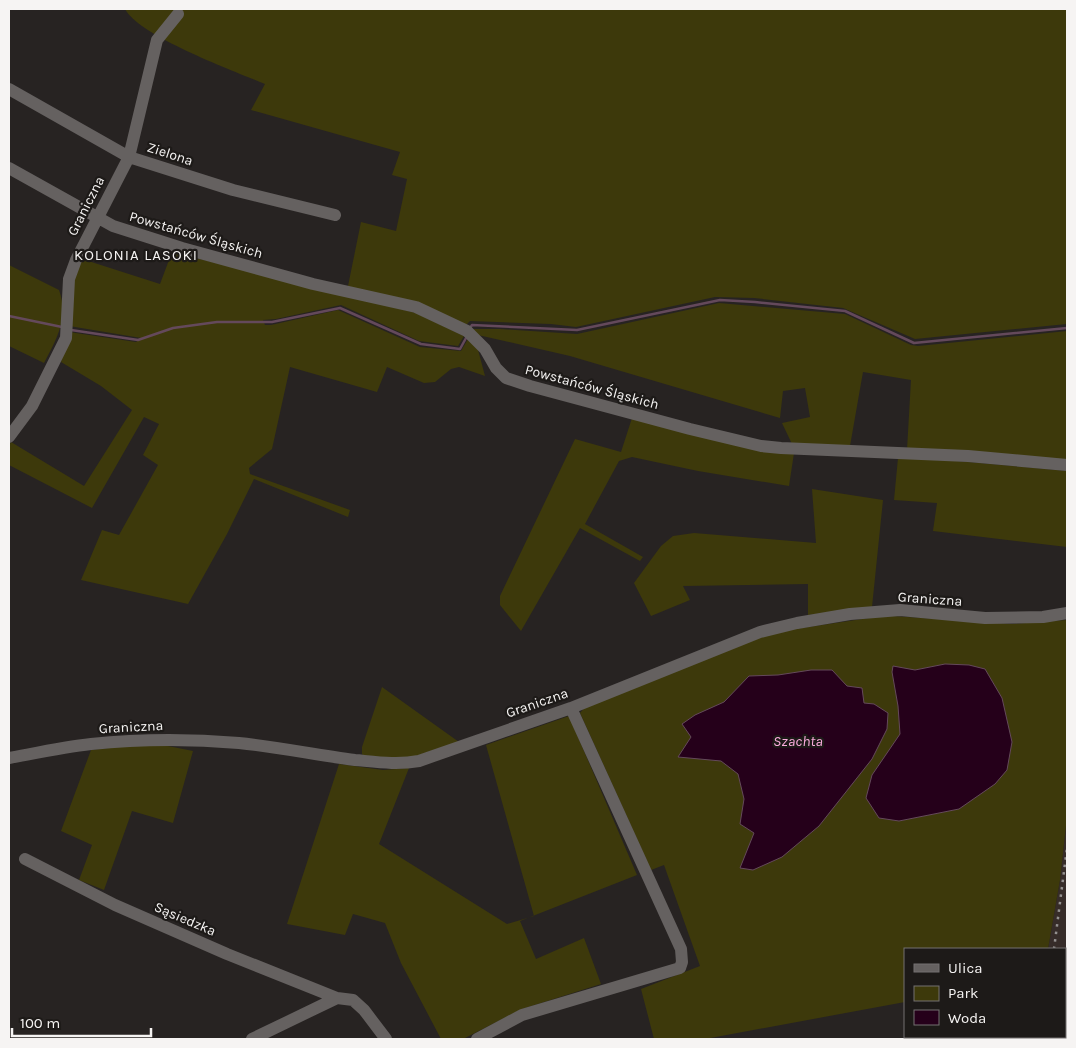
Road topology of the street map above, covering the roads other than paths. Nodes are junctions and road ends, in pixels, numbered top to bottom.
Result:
1 (178, 14) dead end
2 (9, 89) edge
3 (129, 156) junction
4 (9, 168) edge
5 (335, 215) dead end
6 (98, 217) junction
7 (9, 437) edge
8 (1067, 465) edge
9 (1067, 613) edge
10 (570, 708) junction
11 (9, 758) edge
12 (25, 859) dead end
13 (337, 998) junction
14 (252, 1039) edge
15 (386, 1039) edge
16 (477, 1039) edge

1 - 3 street, Graniczna
2 - 3 street, Zielona
3 - 5 street, Zielona
3 - 6 street, Graniczna
4 - 6 street, Powstańców Śląskich
6 - 7 street, Graniczna
6 - 8 street, Powstańców Śląskich
9 - 10 street, Graniczna
10 - 11 street, Graniczna
10 - 16 street
12 - 13 street, Sąsiedzka
13 - 14 street
13 - 15 street, Sąsiedzka

